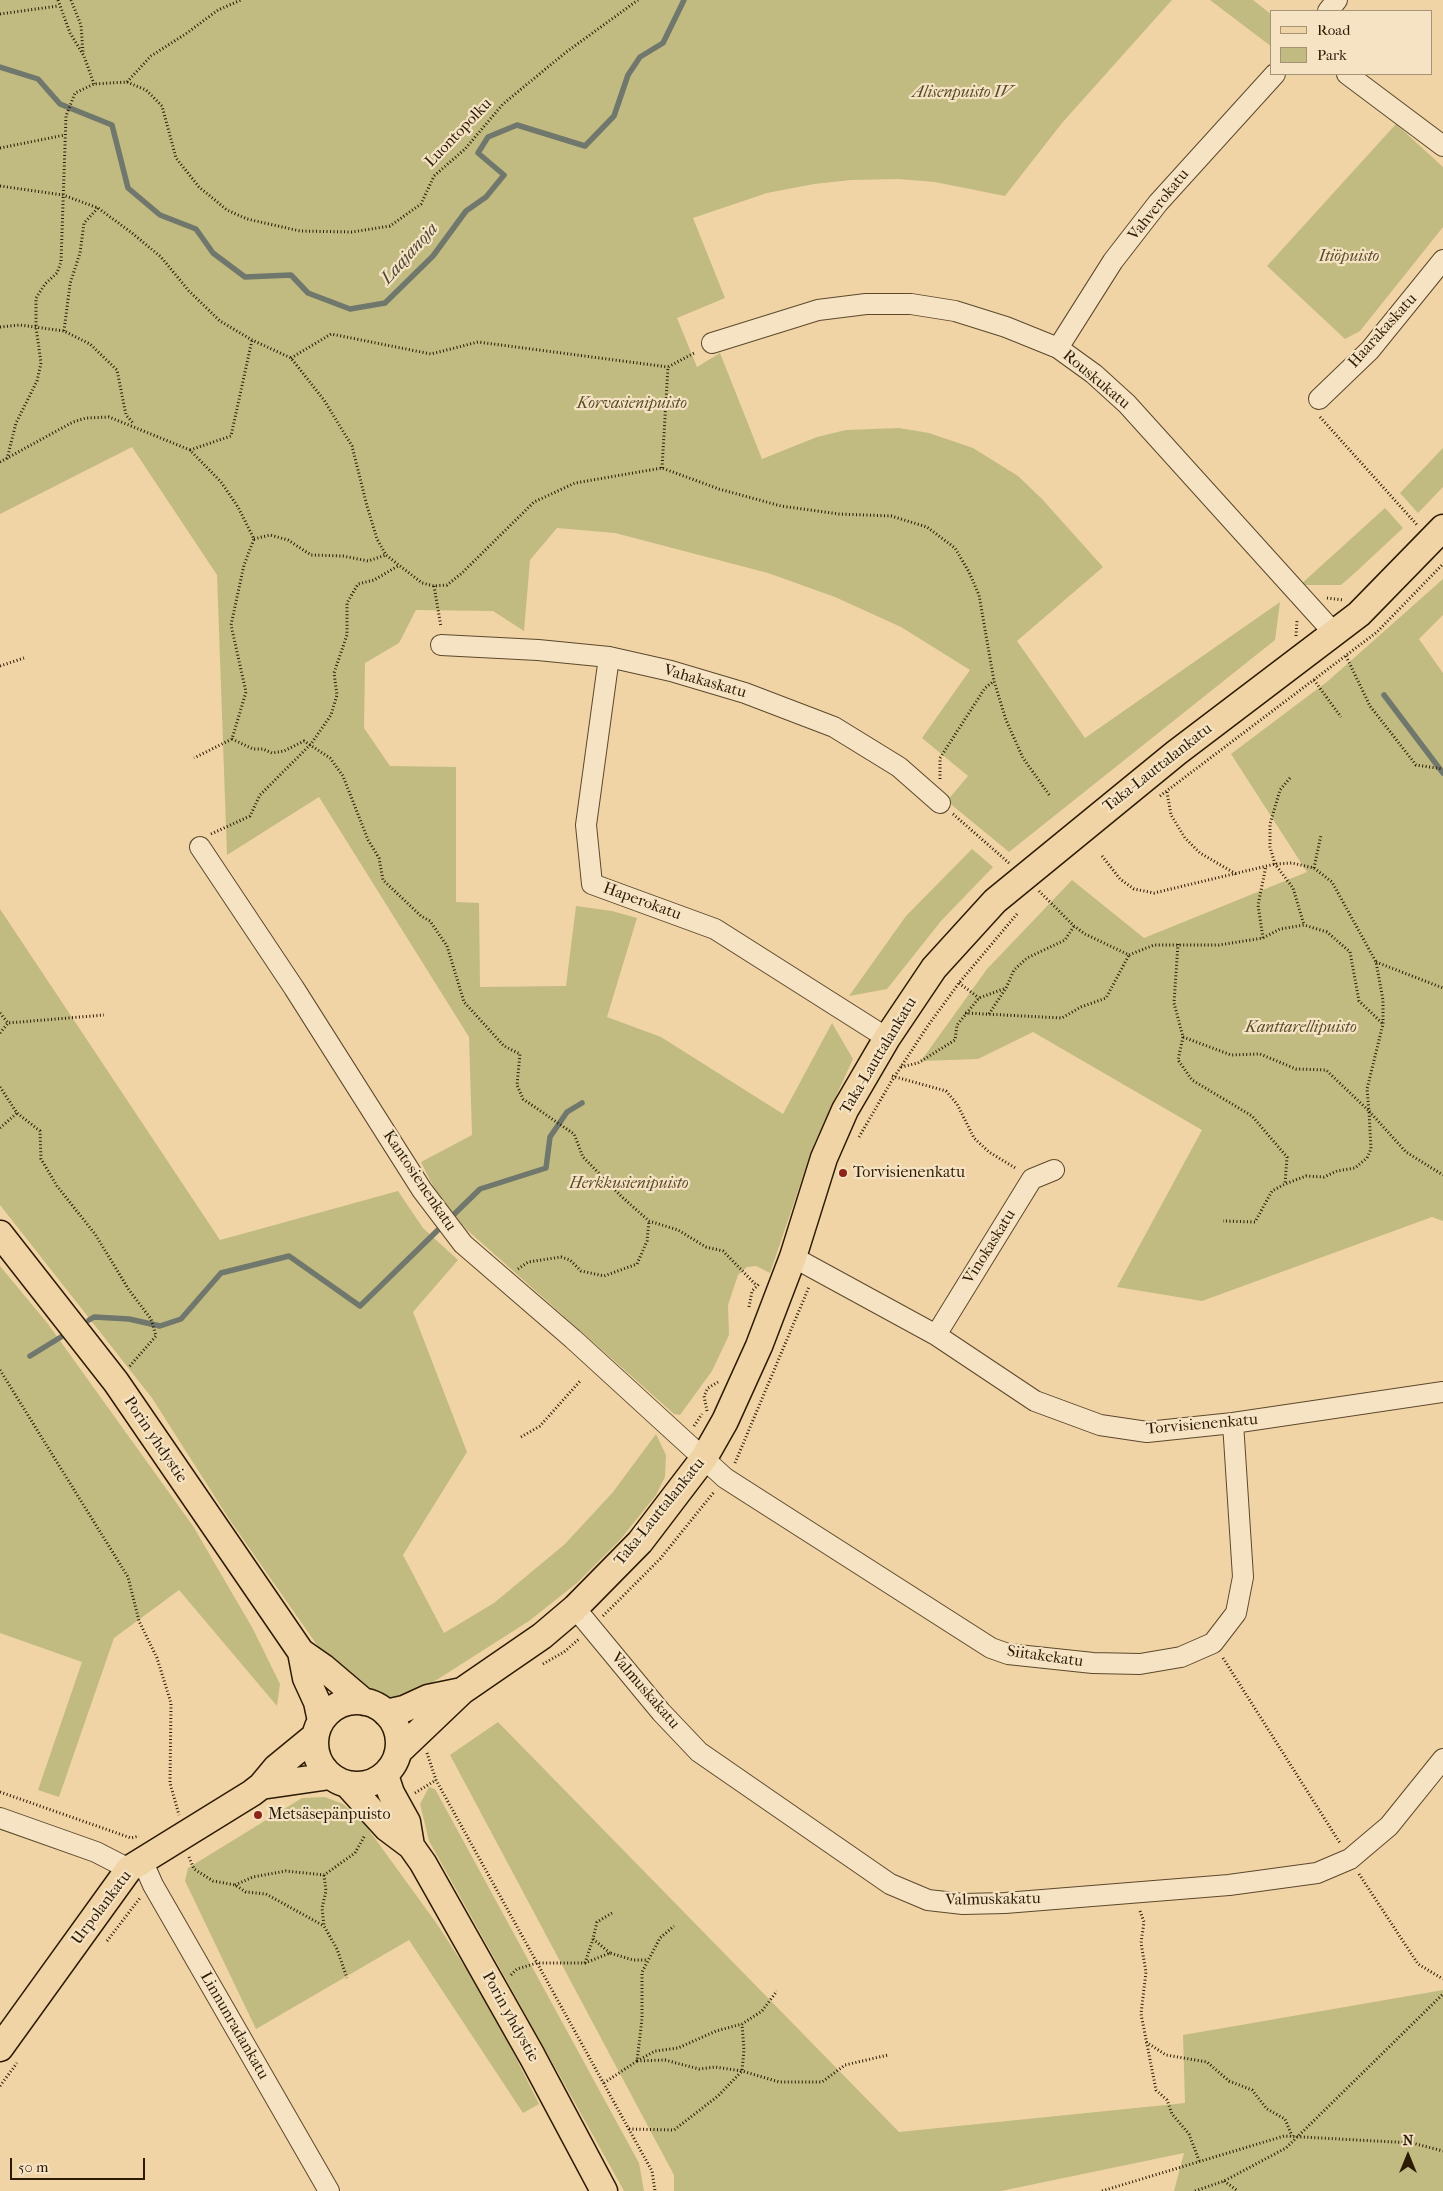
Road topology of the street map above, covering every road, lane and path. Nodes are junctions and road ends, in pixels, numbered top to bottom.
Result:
1 (58, 0) edge
2 (72, 0) edge
3 (241, 0) edge
4 (638, 0) edge
5 (1337, 0) edge
6 (58, 6) junction
7 (1329, 10) edge
8 (0, 14) edge
9 (84, 56) junction
10 (1274, 75) edge
11 (1349, 75) edge
12 (127, 82) junction
13 (94, 84) junction
14 (65, 135) junction
15 (1443, 146) edge
16 (0, 148) edge
17 (0, 186) edge
18 (63, 196) junction
19 (98, 208) junction
20 (1443, 260) edge
21 (0, 327) edge
22 (36, 327) junction
23 (64, 331) junction
24 (252, 340) junction
25 (712, 343) joint
26 (1058, 348) junction
27 (291, 358) junction
28 (668, 367) junction
29 (1319, 399) joint
30 (136, 426) junction
31 (190, 450) junction
32 (7, 459) junction
33 (0, 462) edge
34 (662, 468) junction
35 (1437, 534) edge
36 (254, 539) junction
37 (386, 555) junction
38 (1443, 564) edge
39 (398, 566) junction
40 (434, 586) junction
41 (1334, 633) junction
42 (441, 645) joint
43 (1346, 656) junction
44 (24, 658) dead end
45 (608, 658) junction
46 (0, 666) edge
47 (1314, 680) junction
48 (994, 681) junction
49 (1341, 717) dead end
50 (232, 739) junction
51 (311, 744) junction
52 (194, 758) dead end
53 (1443, 769) edge
54 (1290, 778) dead end
55 (1167, 792) junction
56 (1050, 796) dead end
57 (1153, 801) dead end
58 (940, 802) junction
59 (1320, 835) dead end
60 (204, 841) joint
61 (1102, 856) dead end
62 (1275, 864) junction
63 (1266, 866) junction
64 (1314, 868) junction
65 (1236, 874) junction
66 (1034, 887) junction
67 (1018, 912) dead end
68 (1304, 925) junction
69 (1074, 926) junction
70 (1263, 938) junction
71 (1178, 944) junction
72 (1129, 955) junction
73 (1376, 962) junction
74 (959, 983) junction
75 (1006, 988) junction
76 (1443, 988) edge
77 (979, 998) junction
78 (0, 1013) edge
79 (965, 1013) junction
80 (989, 1014) junction
81 (104, 1015) dead end
82 (8, 1023) junction
83 (1383, 1024) junction
84 (0, 1033) edge
85 (1183, 1037) junction
86 (887, 1038) junction
87 (900, 1067) junction
88 (894, 1077) junction
89 (0, 1087) edge
90 (1369, 1111) junction
91 (17, 1113) junction
92 (0, 1128) edge
93 (854, 1145) dead end
94 (1054, 1170) dead end
95 (1443, 1175) edge
96 (1032, 1179) junction
97 (1285, 1184) junction
98 (1223, 1221) dead end
99 (649, 1222) junction
100 (0, 1234) edge
101 (804, 1262) junction
102 (504, 1279) junction
103 (757, 1286) dead end
104 (936, 1335) junction
105 (0, 1370) edge
106 (581, 1380) dead end
107 (116, 1382) junction
108 (1443, 1392) edge
109 (1233, 1423) junction
110 (521, 1437) dead end
111 (704, 1458) junction
112 (725, 1478) junction
113 (575, 1608) junction
114 (591, 1629) junction
115 (1213, 1643) junction
116 (301, 1652) junction
117 (539, 1666) dead end
118 (462, 1691) junction
119 (375, 1707) junction
120 (318, 1729) junction
121 (427, 1749) dead end
122 (398, 1752) junction
123 (1443, 1759) edge
124 (385, 1775) junction
125 (339, 1780) junction
126 (261, 1786) junction
127 (0, 1792) edge
128 (0, 1818) edge
129 (367, 1828) dead end
130 (184, 1834) junction
131 (411, 1846) junction
132 (144, 1859) junction
133 (1350, 1859) junction
134 (324, 1875) junction
135 (235, 1885) junction
136 (1133, 1893) junction
137 (612, 1913) dead end
138 (324, 1926) junction
139 (674, 1926) dead end
140 (593, 1939) junction
141 (610, 1953) junction
142 (646, 1960) junction
143 (537, 1963) junction
144 (585, 1963) junction
145 (347, 1978) dead end
146 (1443, 1979) edge
147 (495, 1990) junction
148 (777, 1991) dead end
149 (1443, 1994) edge
150 (742, 2024) junction
151 (1145, 2041) junction
152 (0, 2048) edge
153 (888, 2054) dead end
154 (637, 2061) junction
155 (742, 2071) junction
156 (604, 2083) junction
157 (629, 2129) junction
158 (1292, 2136) junction
159 (1299, 2136) junction
160 (1443, 2151) edge
161 (1200, 2163) junction
162 (1224, 2181) junction
163 (329, 2191) edge
164 (604, 2191) edge
165 (655, 2191) edge
166 (1102, 2191) edge
167 (1195, 2191) edge
168 (1238, 2191) edge

1 - 6 path
2 - 9 path
3 - 12 path
4 - 12 path, Luontopolku
5 - 7 street
6 - 8 path
6 - 9 path
9 - 13 path
10 - 26 street, Vahverokatu
11 - 15 street
12 - 13 path
13 - 14 path
14 - 16 path
14 - 18 path
17 - 18 path
18 - 19 path
18 - 22 path
19 - 23 path
19 - 24 path
20 - 29 street, Haarakaskatu
21 - 22 path
22 - 23 path
22 - 32 path
23 - 30 path
24 - 27 path
24 - 31 path
25 - 26 street, Rouskukatu
25 - 28 path
26 - 41 street, Rouskukatu
27 - 28 path
27 - 37 path
28 - 34 path
29 - 35 path
30 - 31 path
30 - 32 path
31 - 36 path
32 - 33 path
34 - 40 path
34 - 48 path
35 - 41 main road, Taka-Lauttalankatu
36 - 37 path
36 - 50 path
37 - 39 path
38 - 43 path
39 - 40 path
39 - 51 path
40 - 42 path
41 - 66 main road, Taka-Lauttalankatu
42 - 45 street, Vahakaskatu
43 - 47 path
43 - 53 path
44 - 46 path
45 - 58 street, Vahakaskatu
45 - 86 street, Haperokatu
47 - 49 path
47 - 55 path
48 - 56 path
48 - 58 path
50 - 51 path
50 - 52 path
51 - 60 path
51 - 99 path
54 - 62 path
55 - 57 path
55 - 65 path
58 - 66 path
59 - 64 path
60 - 102 street, Kantosienenkatu
61 - 65 path
62 - 63 path
62 - 64 path
62 - 68 path
63 - 65 path
63 - 70 path
64 - 73 path
66 - 69 path
66 - 86 main road, Taka-Lauttalankatu
67 - 74 path
68 - 70 path
68 - 83 path
69 - 72 path
69 - 75 path
70 - 71 path
71 - 72 path
71 - 85 path
72 - 80 path
73 - 76 path
73 - 83 path
74 - 77 path
74 - 87 path
75 - 77 path
75 - 80 path
77 - 79 path
78 - 82 path
79 - 80 path
79 - 87 path
81 - 82 path
82 - 84 path
83 - 90 path
85 - 90 path
85 - 97 path
86 - 101 main road, Taka-Lauttalankatu
87 - 88 path
88 - 93 path
88 - 96 path
89 - 91 path
90 - 95 path
90 - 97 path
91 - 92 path
91 - 107 path
94 - 96 street
96 - 104 street, Vinokaskatu
97 - 98 path
99 - 102 path
99 - 103 path
100 - 107 main road, Porin yhdystie
101 - 104 street, Torvisienenkatu
101 - 111 main road, Taka-Lauttalankatu
101 - 112 path
102 - 111 street, Kantosienenkatu
104 - 109 street, Torvisienenkatu
105 - 130 path
106 - 110 path
107 - 116 main road, Porin yhdystie
108 - 109 street, Torvisienenkatu
109 - 115 street, Siitakekatu
111 - 112 street, Siitakekatu
111 - 113 main road, Taka-Lauttalankatu
112 - 114 path
112 - 115 street, Siitakekatu
113 - 114 street, Valmuskakatu
113 - 118 main road, Taka-Lauttalankatu
114 - 117 path
114 - 136 street, Valmuskakatu
115 - 133 path
116 - 119 main road, Porin yhdystie
116 - 120 main road, Porin yhdystie
118 - 119 main road, Taka-Lauttalankatu
118 - 122 main road, Taka-Lauttalankatu
119 - 120 main road
119 - 122 main road
120 - 125 main road
120 - 126 main road, Urpolankatu
121 - 143 path
122 - 124 main road
123 - 133 street, Valmuskakatu
124 - 125 main road
124 - 131 main road, Porin yhdystie
125 - 126 main road, Urpolankatu
125 - 131 main road, Porin yhdystie
126 - 130 main road, Urpolankatu
127 - 132 path
128 - 132 street
129 - 134 path
130 - 132 main road, Urpolankatu
130 - 135 path
131 - 147 main road, Porin yhdystie
132 - 152 main road, Urpolankatu
132 - 163 street, Linnunradankatu
133 - 136 street, Valmuskakatu
133 - 146 path
134 - 135 path
134 - 138 path
135 - 138 path
136 - 151 path
137 - 140 path
138 - 145 path
139 - 142 path
140 - 141 path
140 - 144 path
141 - 142 path
141 - 144 path
142 - 154 path
143 - 144 path
143 - 147 path
143 - 156 path
147 - 164 main road, Porin yhdystie
148 - 150 path
149 - 159 path
150 - 154 path
150 - 155 path
151 - 158 path
151 - 161 path
153 - 155 path
154 - 155 path
154 - 156 path
155 - 157 path
156 - 157 path
157 - 165 path
158 - 159 path
158 - 161 path
159 - 160 path
159 - 162 path
161 - 166 path
162 - 167 path
162 - 168 path

